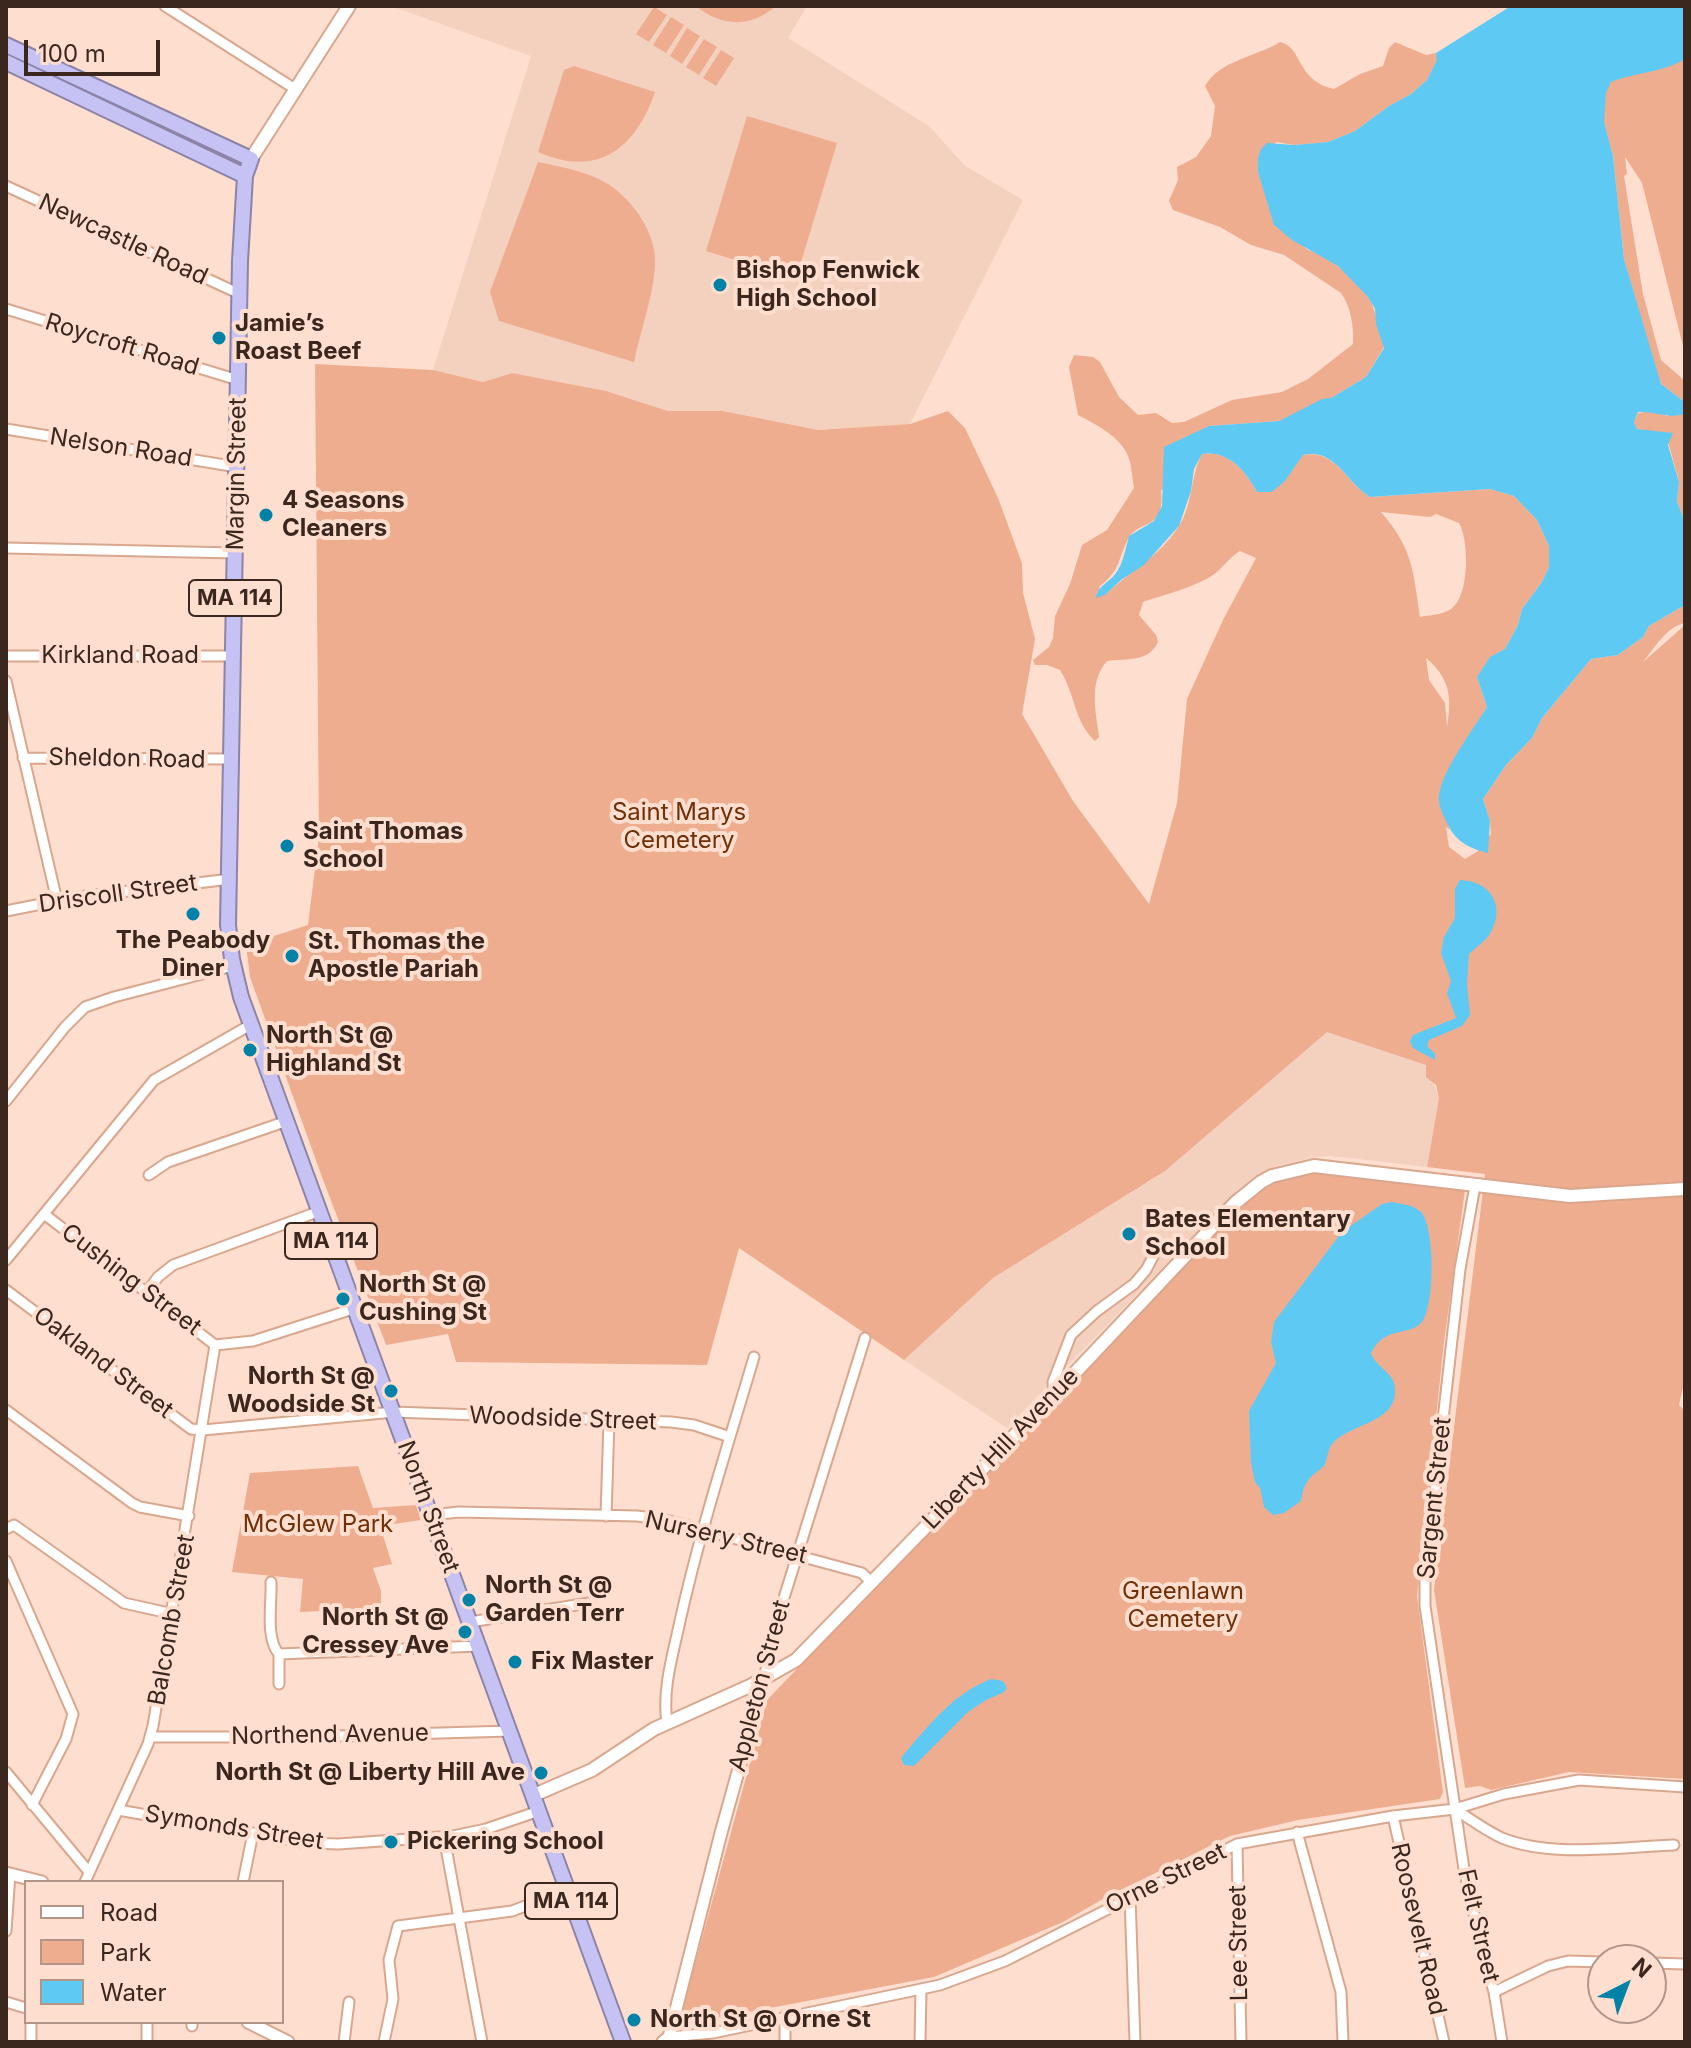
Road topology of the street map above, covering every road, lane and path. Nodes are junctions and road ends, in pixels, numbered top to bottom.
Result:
1 (165, 6) edge
2 (349, 6) edge
3 (6, 45) edge
4 (6, 62) edge
5 (96, 86) junction
6 (295, 89) junction
7 (90, 102) junction
8 (251, 159) junction
9 (245, 176) junction
10 (6, 186) edge
11 (240, 294) junction
12 (6, 309) edge
13 (238, 380) junction
14 (6, 429) edge
15 (237, 467) junction
16 (6, 548) edge
17 (235, 553) junction
18 (6, 656) edge
19 (234, 656) junction
20 (6, 681) edge
21 (23, 758) junction
22 (232, 759) junction
23 (231, 879) junction
24 (57, 901) junction
25 (6, 911) edge
26 (234, 969) junction
27 (252, 1024) junction
28 (6, 1101) edge
29 (287, 1121) junction
30 (149, 1175) dead end
31 (1475, 1186) junction
32 (1685, 1189) edge
33 (320, 1211) junction
34 (44, 1214) junction
35 (1157, 1249) dead end
36 (6, 1260) edge
37 (6, 1290) edge
38 (147, 1292) junction
39 (356, 1308) junction
40 (865, 1338) dead end
41 (215, 1345) junction
42 (754, 1357) dead end
43 (1054, 1395) junction
44 (6, 1410) edge
45 (394, 1412) junction
46 (609, 1421) junction
47 (203, 1430) junction
48 (730, 1437) junction
49 (431, 1515) junction
50 (189, 1516) junction
51 (606, 1516) junction
52 (6, 1529) edge
53 (702, 1530) junction
54 (797, 1554) junction
55 (6, 1561) edge
56 (271, 1582) dead end
57 (872, 1583) junction
58 (589, 1603) dead end
59 (173, 1614) junction
60 (470, 1622) junction
61 (479, 1646) junction
62 (279, 1654) junction
63 (764, 1678) junction
64 (279, 1684) dead end
65 (667, 1723) junction
66 (510, 1731) junction
67 (150, 1737) junction
68 (6, 1772) edge
69 (1685, 1787) edge
70 (534, 1795) junction
71 (32, 1805) junction
72 (1455, 1809) junction
73 (118, 1810) junction
74 (539, 1811) junction
75 (1393, 1816) junction
76 (1297, 1832) junction
77 (253, 1833) junction
78 (444, 1837) junction
79 (1237, 1844) junction
80 (1674, 1845) dead end
81 (8, 1873) edge
82 (87, 1877) edge
83 (34, 1880) edge
84 (243, 1880) edge
85 (567, 1890) junction
86 (1130, 1897) junction
87 (459, 1919) junction
88 (6, 1931) edge
89 (1587, 1962) edge
90 (921, 1990) junction
91 (1494, 1992) junction
92 (349, 2002) dead end
93 (785, 2016) junction
94 (250, 2024) edge
95 (266, 2037) edge
96 (666, 2040) edge
97 (288, 2042) edge
98 (344, 2042) edge
99 (384, 2042) edge
100 (482, 2042) edge
101 (623, 2042) edge
102 (785, 2042) edge
103 (920, 2042) edge
104 (1135, 2042) edge
105 (1241, 2042) edge
106 (1343, 2042) edge
107 (1444, 2042) edge
108 (1502, 2042) edge

1 - 6 street
2 - 6 main road, Margin Street
3 - 5 highway
4 - 7 highway
5 - 7 highway
5 - 8 highway
6 - 8 main road, Margin Street
7 - 9 highway
8 - 9 highway, Margin Street / MA 114
9 - 11 highway, Margin Street / MA 114
10 - 11 street, Newcastle Road
11 - 13 highway, Margin Street / MA 114
12 - 13 street, Roycroft Road
13 - 15 highway, Margin Street / MA 114
14 - 15 street, Nelson Road
15 - 17 highway, Margin Street / MA 114
16 - 17 street
17 - 19 highway, Margin Street / MA 114
18 - 19 street, Kirkland Road
19 - 22 highway, Margin Street / MA 114
20 - 21 street
21 - 22 street, Sheldon Road
21 - 24 street
22 - 23 highway, Margin Street / MA 114
23 - 24 street, Driscoll Street
23 - 26 highway, Margin Street / MA 114
24 - 25 street, Driscoll Street
26 - 27 highway, North Street / MA 114
26 - 28 street
27 - 29 highway, North Street / MA 114
27 - 34 street
29 - 30 street
29 - 33 highway, North Street / MA 114
31 - 32 main road, Liberty Hill Avenue
31 - 43 main road, Liberty Hill Avenue
31 - 72 street, Sargent Street
33 - 38 street
33 - 39 highway, North Street / MA 114
34 - 36 street
34 - 38 street, Cushing Street
35 - 43 street
37 - 47 street, Oakland Street
38 - 41 street, Cushing Street
39 - 41 street, Cushing Street
39 - 45 highway, North Street / MA 114
40 - 54 street, Appleton Street
41 - 47 street, Balcomb Street
42 - 48 street
43 - 57 main road, Liberty Hill Avenue
44 - 50 street
45 - 46 street, Woodside Street
45 - 47 street
45 - 49 highway, North Street / MA 114
46 - 48 street, Woodside Street
46 - 51 street
47 - 50 street, Balcomb Street
48 - 53 street
49 - 51 street, Nursery Street
49 - 60 highway, North Street / MA 114
50 - 59 street, Balcomb Street
51 - 53 street, Nursery Street
52 - 59 street
53 - 54 street, Nursery Street
53 - 65 street
54 - 57 street, Nursery Street
54 - 63 street, Appleton Street
55 - 71 street
56 - 62 street
57 - 63 main road, Liberty Hill Avenue
58 - 60 street
59 - 67 street, Balcomb Street
60 - 61 highway, North Street / MA 114
61 - 62 street
61 - 66 highway, North Street / MA 114
62 - 64 street
63 - 65 main road, Liberty Hill Avenue
63 - 96 street, Appleton Street
65 - 70 main road, Liberty Hill Avenue
66 - 67 street, Northend Avenue
66 - 70 highway, North Street / MA 114
67 - 73 street, Balcomb Street
68 - 71 street
69 - 72 street, Orne Street
70 - 74 highway, North Street / MA 114
71 - 82 street
72 - 75 street, Orne Street
72 - 80 street
72 - 91 street, Felt Street
73 - 77 street, Symonds Street
73 - 82 street, Balcomb Street
74 - 78 street, Symonds Street
74 - 85 highway, North Street / MA 114
75 - 76 street, Orne Street
75 - 107 street, Roosevelt Road
76 - 79 street, Orne Street
76 - 106 street
77 - 78 street, Symonds Street
77 - 84 street
78 - 87 street
79 - 86 street, Orne Street
79 - 105 street, Lee Street
81 - 83 street
81 - 88 street
85 - 87 street
85 - 101 highway, North Street / MA 114
86 - 90 street, Orne Street
86 - 104 street
87 - 99 street
87 - 100 street
89 - 91 street
90 - 93 street, Orne Street
90 - 103 street
91 - 108 street, Felt Street
92 - 98 street
93 - 96 street, Orne Street
93 - 102 street
94 - 95 street
95 - 97 street

